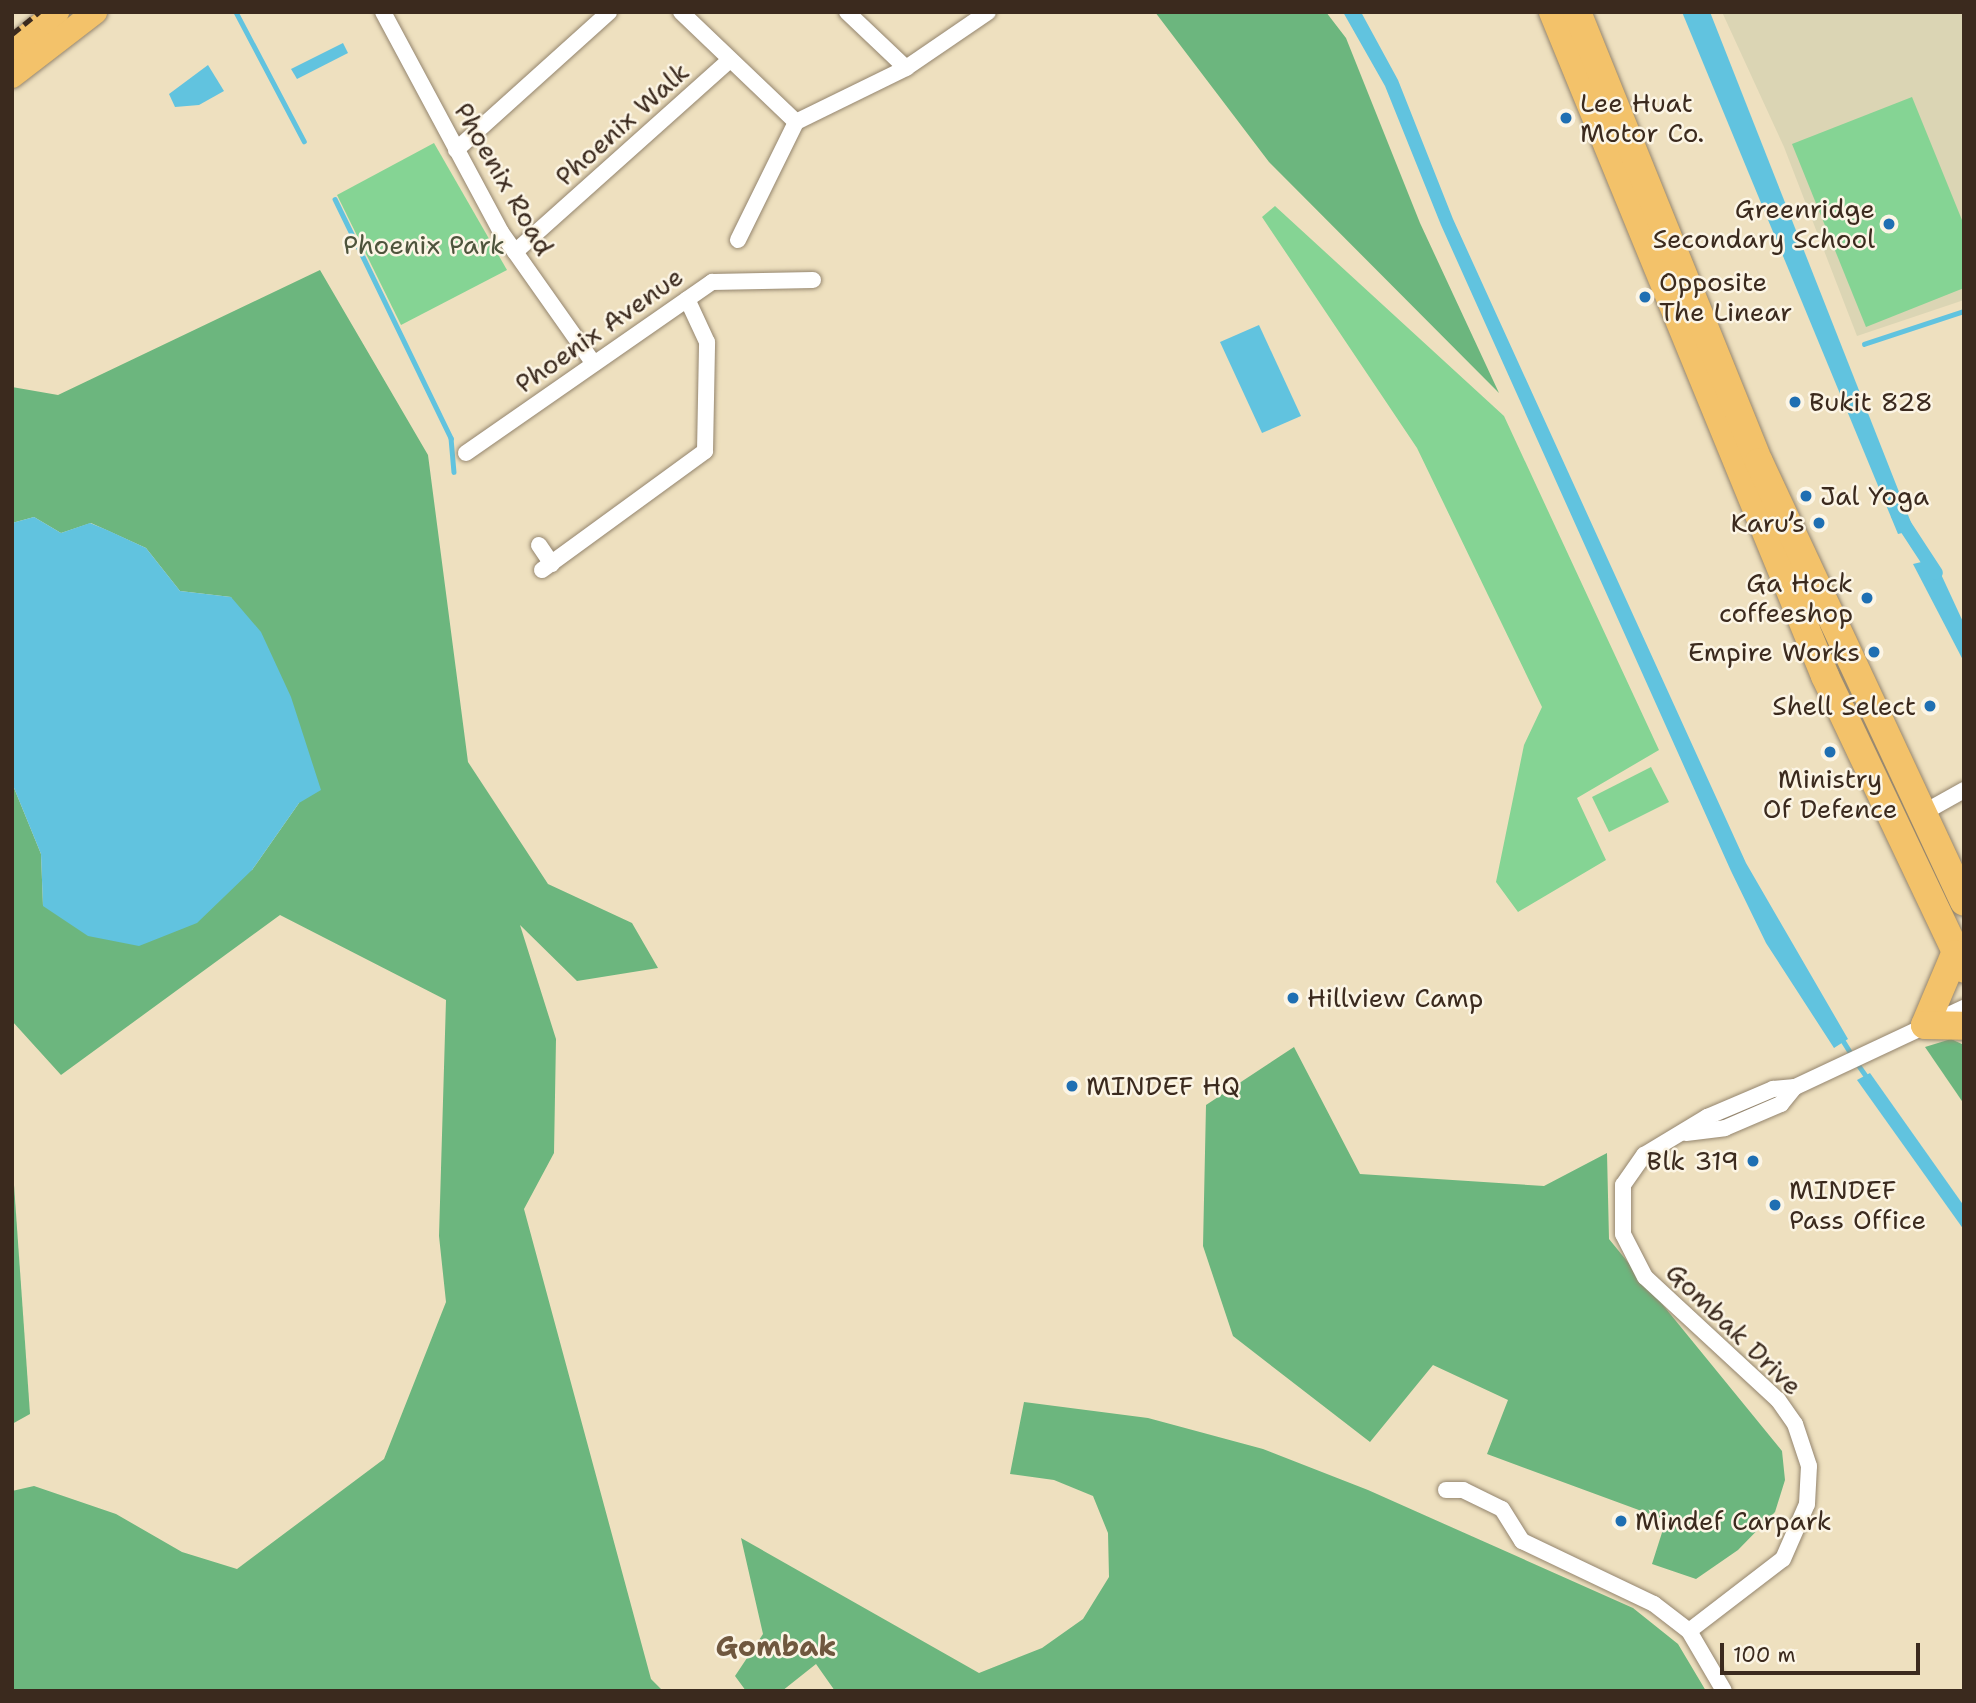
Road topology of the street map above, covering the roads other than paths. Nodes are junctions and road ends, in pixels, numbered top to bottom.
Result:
1 (58, 12) edge
2 (95, 12) edge
3 (383, 12) edge
4 (610, 12) edge
5 (681, 12) edge
6 (847, 12) edge
7 (988, 12) edge
8 (1553, 12) edge
9 (1577, 12) edge
10 (1591, 12) edge
11 (12, 48) edge
12 (730, 60) junction
13 (905, 68) junction
14 (12, 76) edge
15 (796, 122) junction
16 (456, 150) junction
17 (1648, 188) junction
18 (738, 240) dead end
19 (515, 252) junction
20 (813, 280) dead end
21 (687, 299) junction
22 (594, 364) junction
23 (466, 453) dead end
24 (539, 545) dead end
25 (1964, 790) edge
26 (1922, 814) junction
27 (1964, 902) edge
28 (1959, 961) edge
29 (1964, 1008) edge
30 (1925, 1025) junction
31 (1964, 1026) edge
32 (1446, 1490) dead end
33 (1689, 1631) junction
34 (1724, 1691) edge

1 - 11 main road
2 - 14 main road
3 - 16 street, Phoenix Road
4 - 16 street
5 - 12 street, Phoenix Walk
6 - 13 street
7 - 13 street
8 - 28 highway
9 - 17 highway
10 - 17 highway
12 - 15 street, Phoenix Walk
12 - 19 street, Phoenix Walk
13 - 15 street
15 - 18 street
16 - 19 street, Phoenix Road
17 - 26 highway
19 - 22 street, Phoenix Road
20 - 21 street, Phoenix Avenue
21 - 22 street, Phoenix Avenue
21 - 24 street
22 - 23 street, Phoenix Avenue
25 - 26 street
26 - 27 highway
28 - 30 highway
29 - 30 street, Gombak Drive
30 - 31 highway
30 - 33 street, Gombak Drive
32 - 33 street
33 - 34 street

